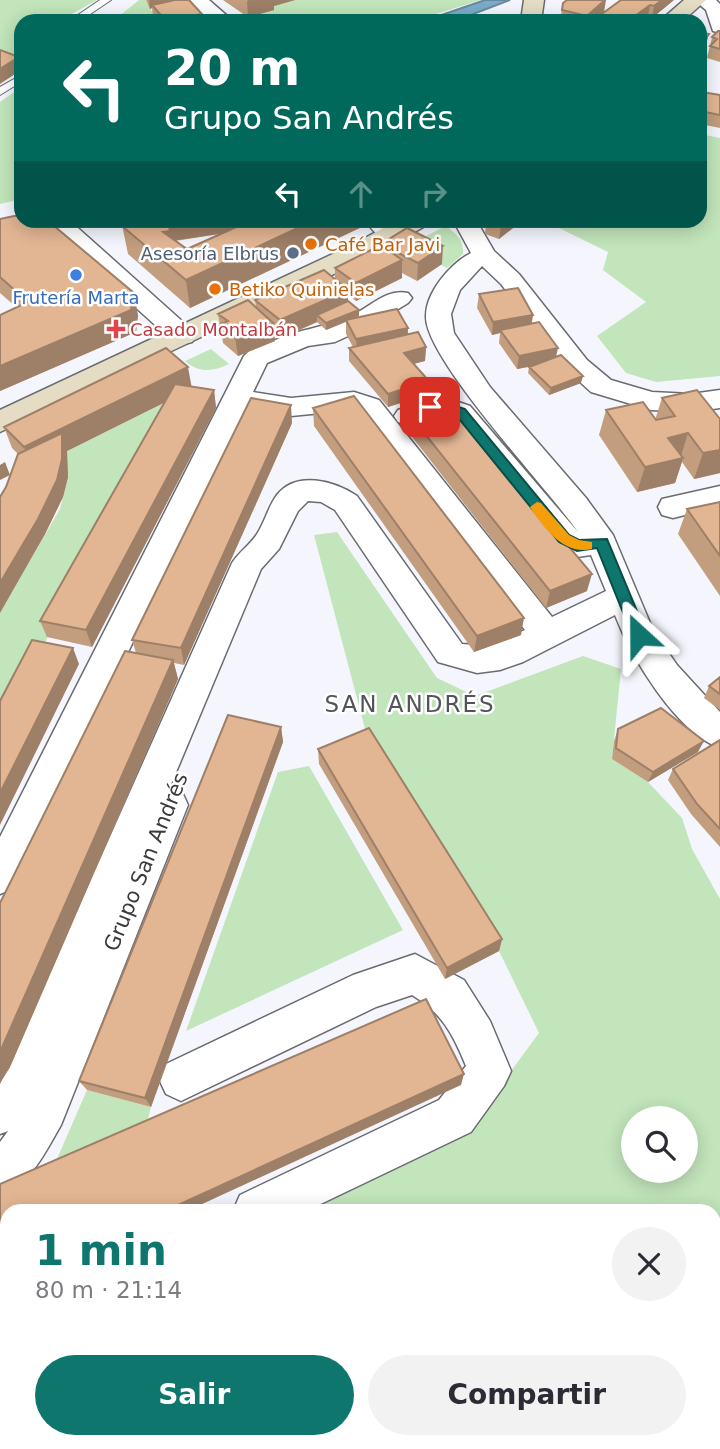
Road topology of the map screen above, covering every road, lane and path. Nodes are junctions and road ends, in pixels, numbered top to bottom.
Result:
1 (106, 0) edge
2 (199, 0) edge
3 (696, 0) edge
4 (703, 0) edge
5 (85, 14) edge
6 (212, 14) edge
7 (679, 14) edge
8 (720, 27) edge
9 (61, 228) edge
10 (384, 228) edge
11 (469, 228) edge
12 (484, 255) junction
13 (399, 298) dead end
14 (183, 336) junction
15 (238, 398) junction
16 (705, 408) edge
17 (0, 422) edge
18 (385, 425) junction
19 (720, 496) edge
20 (673, 506) dead end
21 (269, 540) junction
22 (602, 543) junction
23 (623, 597) junction
24 (548, 634) junction
25 (720, 733) edge
26 (0, 876) edge
27 (181, 1079) dead end
28 (0, 1112) edge
29 (0, 1172) edge
30 (271, 1204) edge

1 - 5 lane
2 - 6 street
3 - 7 street
4 - 8 street
9 - 14 street
10 - 14 street
11 - 12 street
12 - 16 street
12 - 22 street
13 - 15 street
14 - 17 street
15 - 18 street
15 - 26 street
18 - 22 street
18 - 24 street
19 - 20 street
21 - 24 street, Grupo San Andrés
21 - 28 street, Grupo San Andrés
21 - 29 street, Grupo San Andrés
22 - 23 street
23 - 24 street
23 - 25 street
27 - 30 street

